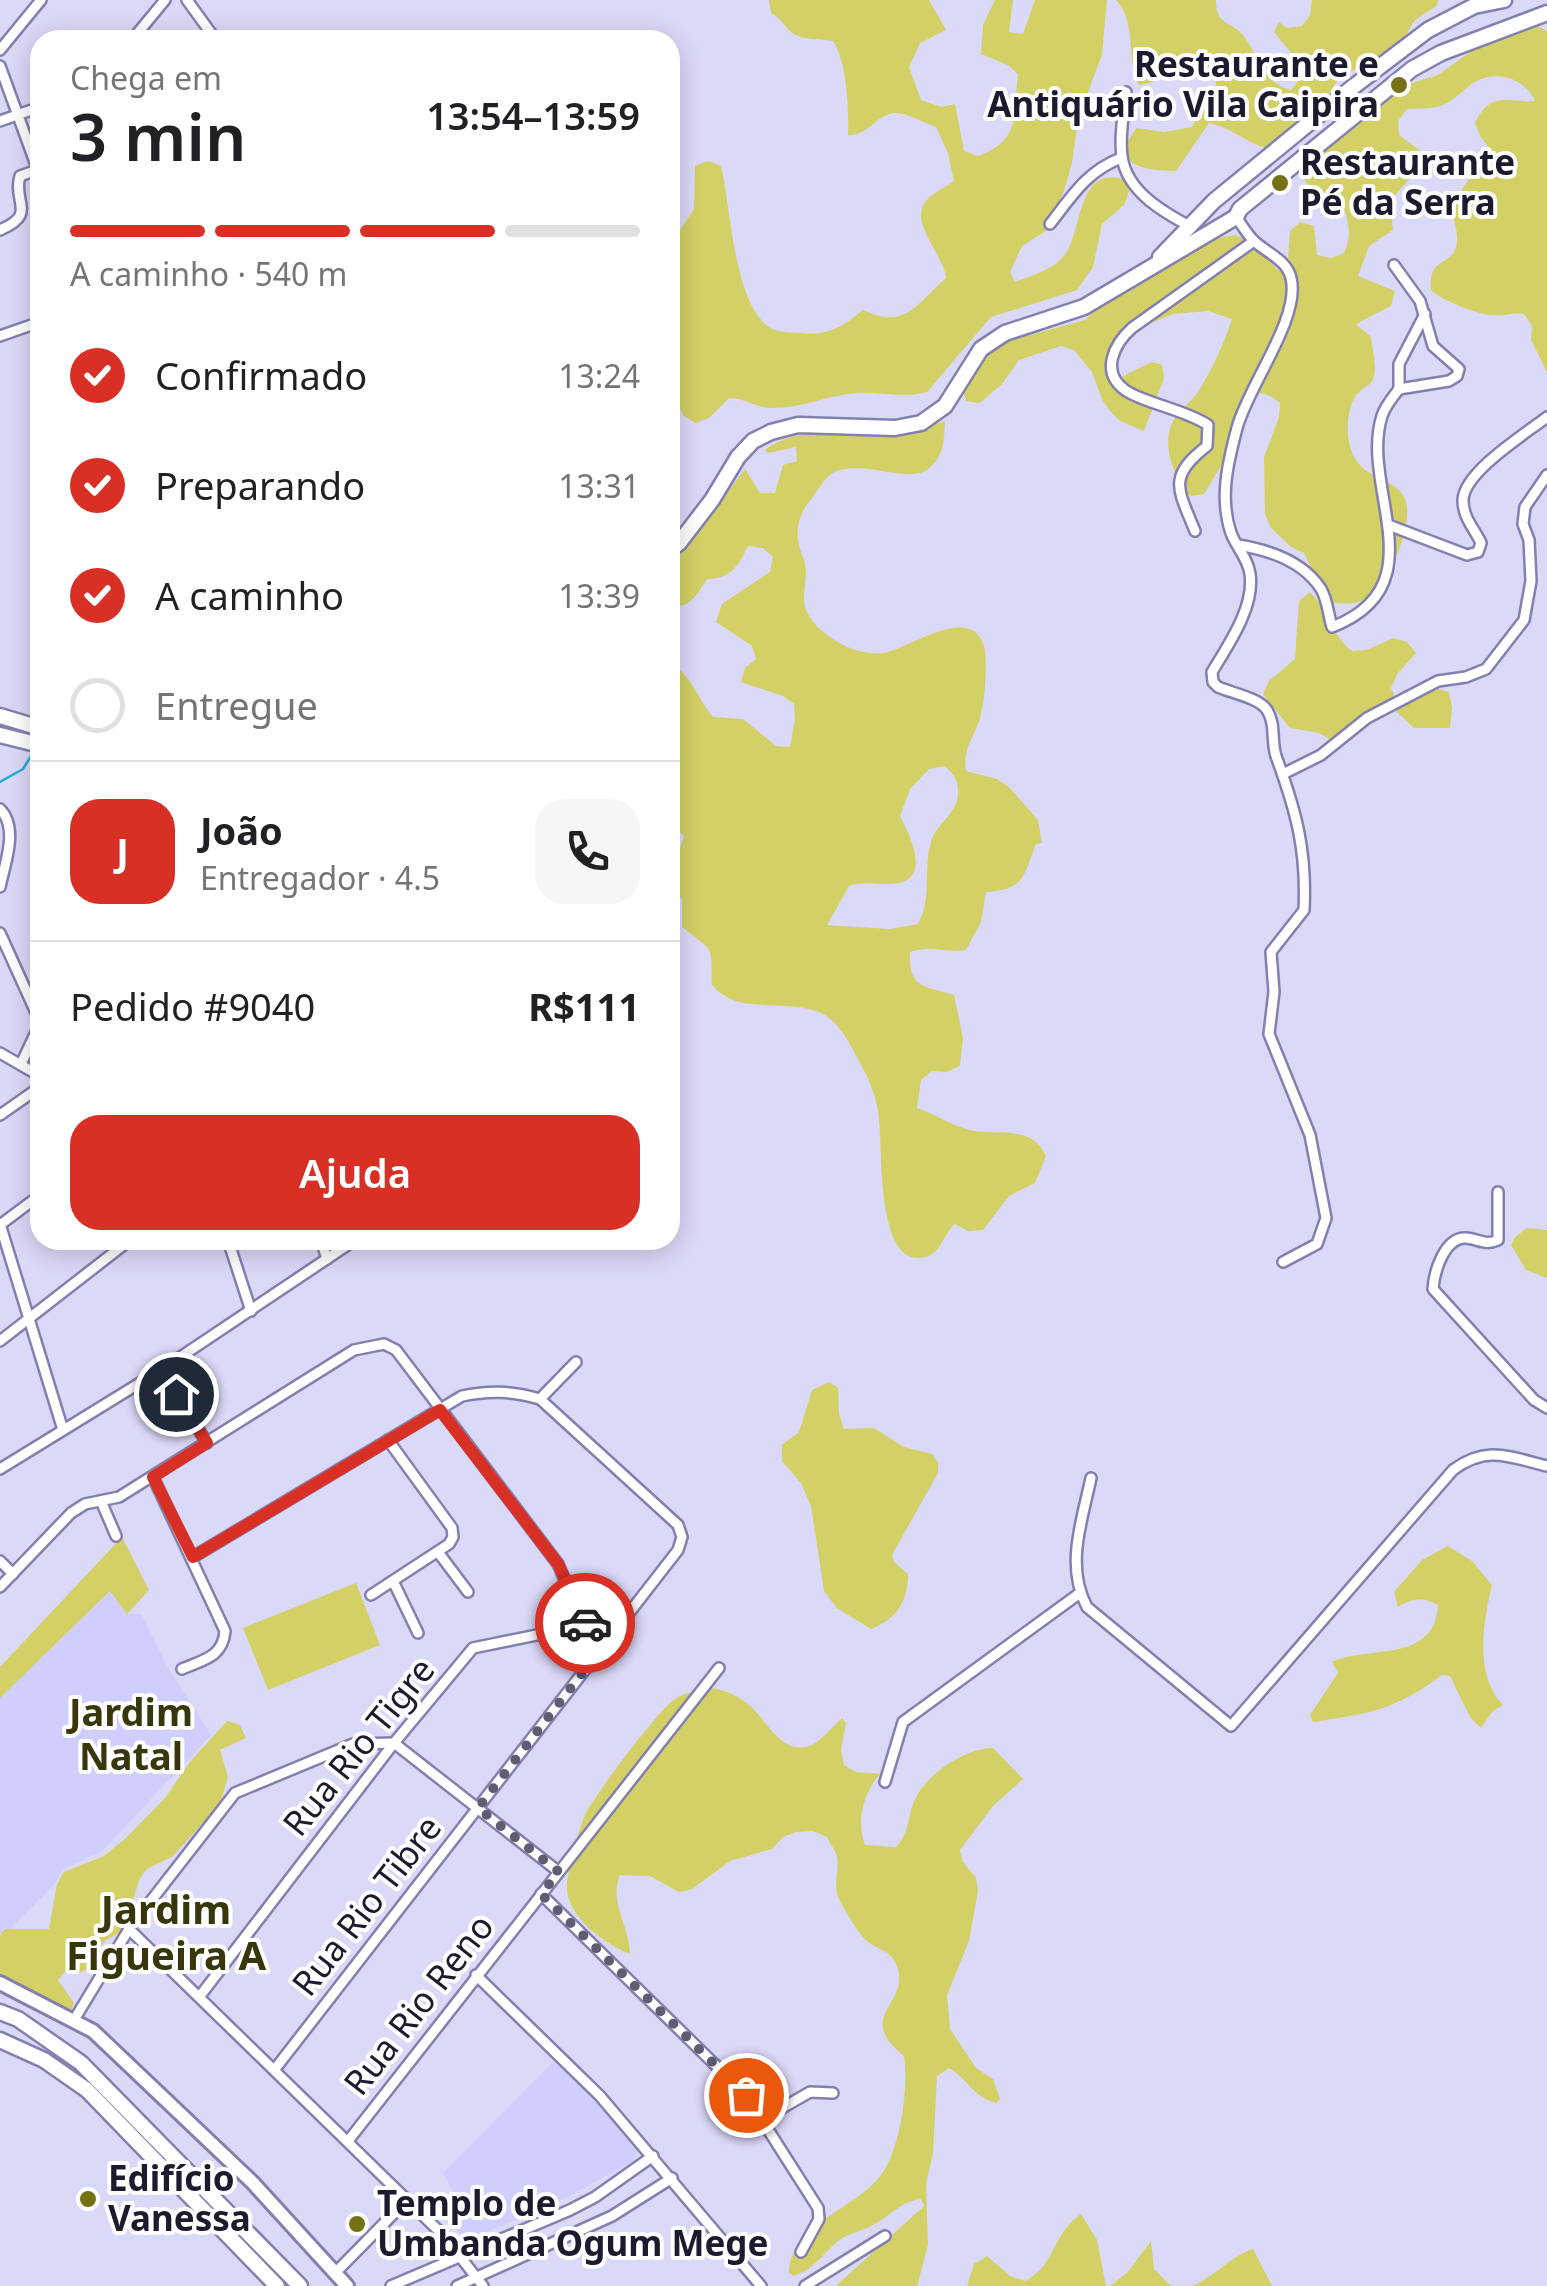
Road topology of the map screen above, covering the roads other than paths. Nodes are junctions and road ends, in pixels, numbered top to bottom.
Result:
1 (41, 0) edge
2 (165, 0) edge
3 (187, 0) edge
4 (1504, 0) edge
5 (1474, 3) edge
6 (1547, 13) edge
7 (140, 30) edge
8 (209, 30) edge
9 (1478, 39) junction
10 (0, 50) edge
11 (0, 66) edge
12 (1126, 92) dead end
13 (30, 110) edge
14 (16, 113) junction
15 (0, 121) edge
16 (30, 150) edge
17 (1122, 158) junction
18 (30, 174) edge
19 (1219, 197) junction
20 (1235, 216) junction
21 (1050, 224) dead end
22 (1191, 227) junction
23 (0, 230) edge
24 (1254, 241) junction
25 (1394, 265) dead end
26 (1147, 270) junction
27 (1426, 314) junction
28 (30, 326) edge
29 (0, 336) edge
30 (1399, 390) junction
31 (1547, 417) edge
32 (1547, 475) edge
33 (1391, 526) junction
34 (1195, 531) dead end
35 (680, 543) edge
36 (1238, 546) junction
37 (0, 716) edge
38 (30, 725) edge
39 (0, 735) edge
40 (30, 743) edge
41 (1285, 774) junction
42 (0, 809) edge
43 (0, 888) edge
44 (0, 933) edge
45 (30, 999) edge
46 (30, 1045) edge
47 (0, 1054) edge
48 (21, 1064) junction
49 (30, 1070) edge
50 (30, 1094) edge
51 (0, 1115) edge
52 (1498, 1192) dead end
53 (30, 1202) edge
54 (0, 1224) edge
55 (117, 1250) edge
56 (231, 1250) edge
57 (324, 1250) edge
58 (340, 1250) edge
59 (327, 1259) junction
60 (1283, 1262) dead end
61 (251, 1311) junction
62 (29, 1318) junction
63 (0, 1341) edge
64 (576, 1362) dead end
65 (161, 1370) junction
66 (540, 1399) junction
67 (1547, 1408) edge
68 (440, 1410) junction
69 (63, 1430) junction
70 (388, 1440) junction
71 (207, 1443) junction
72 (1547, 1466) edge
73 (0, 1469) edge
74 (153, 1477) junction
75 (1092, 1478) dead end
76 (101, 1501) junction
77 (116, 1536) dead end
78 (438, 1552) junction
79 (193, 1557) junction
80 (0, 1561) edge
81 (13, 1574) junction
82 (393, 1581) junction
83 (0, 1587) edge
84 (468, 1592) dead end
85 (1080, 1593) junction
86 (371, 1595) dead end
87 (583, 1622) junction
88 (418, 1633) dead end
89 (608, 1640) junction
90 (719, 1668) dead end
91 (182, 1669) dead end
92 (394, 1743) junction
93 (885, 1782) dead end
94 (478, 1808) junction
95 (559, 1872) junction
96 (541, 1894) junction
97 (130, 1929) junction
98 (476, 1975) junction
99 (0, 1983) edge
100 (200, 1996) junction
101 (0, 2009) edge
102 (74, 2020) junction
103 (0, 2040) edge
104 (275, 2069) junction
105 (833, 2092) dead end
106 (764, 2119) junction
107 (348, 2141) junction
108 (654, 2156) junction
109 (672, 2178) junction
110 (407, 2200) junction
111 (885, 2236) dead end
112 (801, 2252) dead end
113 (462, 2258) junction
114 (335, 2273) junction
115 (476, 2277) junction
116 (276, 2286) edge
117 (300, 2286) edge
118 (347, 2286) edge
119 (391, 2286) edge
120 (457, 2286) edge
121 (483, 2286) edge
122 (760, 2286) edge
123 (805, 2286) edge

1 - 10 street
2 - 7 street
3 - 8 street
4 - 5 main road
5 - 9 main road
5 - 19 main road
6 - 9 main road
9 - 20 main road
11 - 14 street
12 - 17 street
13 - 14 street
14 - 15 street
14 - 16 street
17 - 21 street
17 - 22 street
18 - 23 street
19 - 20 main road
19 - 20 main road
19 - 22 main road
20 - 24 street
20 - 26 main road
22 - 26 main road
24 - 34 street
24 - 36 street
25 - 27 street
26 - 35 main road
27 - 30 street
27 - 30 street
28 - 29 street
30 - 33 street
31 - 33 street
32 - 41 street
33 - 36 street
36 - 41 street
37 - 38 main road
39 - 40 main road
41 - 60 street
42 - 43 street
44 - 45 street
46 - 48 street
47 - 48 street
48 - 49 street
50 - 51 street
52 - 67 street
53 - 54 street
54 - 62 street
55 - 62 street
56 - 61 street
57 - 59 street
58 - 59 street
59 - 61 street
61 - 65 street
62 - 63 street
62 - 69 street
64 - 66 street
65 - 69 street
65 - 71 street
66 - 68 street
66 - 89 street, Rua Rio Tibre
68 - 70 street
68 - 71 street
68 - 87 street
69 - 73 street
70 - 78 street
70 - 79 street
71 - 74 street
72 - 85 street
74 - 76 street
74 - 79 street
75 - 85 street
76 - 77 street
76 - 81 street
78 - 82 street
78 - 84 street
79 - 91 street
80 - 81 street
81 - 83 street
82 - 86 street
82 - 88 street
85 - 93 street
87 - 89 street
87 - 92 street, Rua Rio Tigre
89 - 94 street, Rua Rio Tibre
90 - 95 street, Rua Rio Reno
92 - 94 street
92 - 97 street
92 - 100 street, Rua Rio Tigre
94 - 95 street
94 - 104 street, Rua Rio Tibre
95 - 96 street, Rua Rio Reno
96 - 98 street, Rua Rio Reno
96 - 106 street
97 - 100 street
97 - 102 street
98 - 107 street, Rua Rio Reno
98 - 108 street
99 - 102 street
100 - 104 street
101 - 117 main road
102 - 114 street
103 - 116 main road
104 - 107 street
105 - 106 street
106 - 112 street
107 - 110 street
108 - 109 street
108 - 113 street
109 - 115 street
109 - 122 street
110 - 113 street
110 - 114 street
111 - 123 street
113 - 115 street
113 - 119 street
114 - 118 street
115 - 120 street
115 - 121 street

